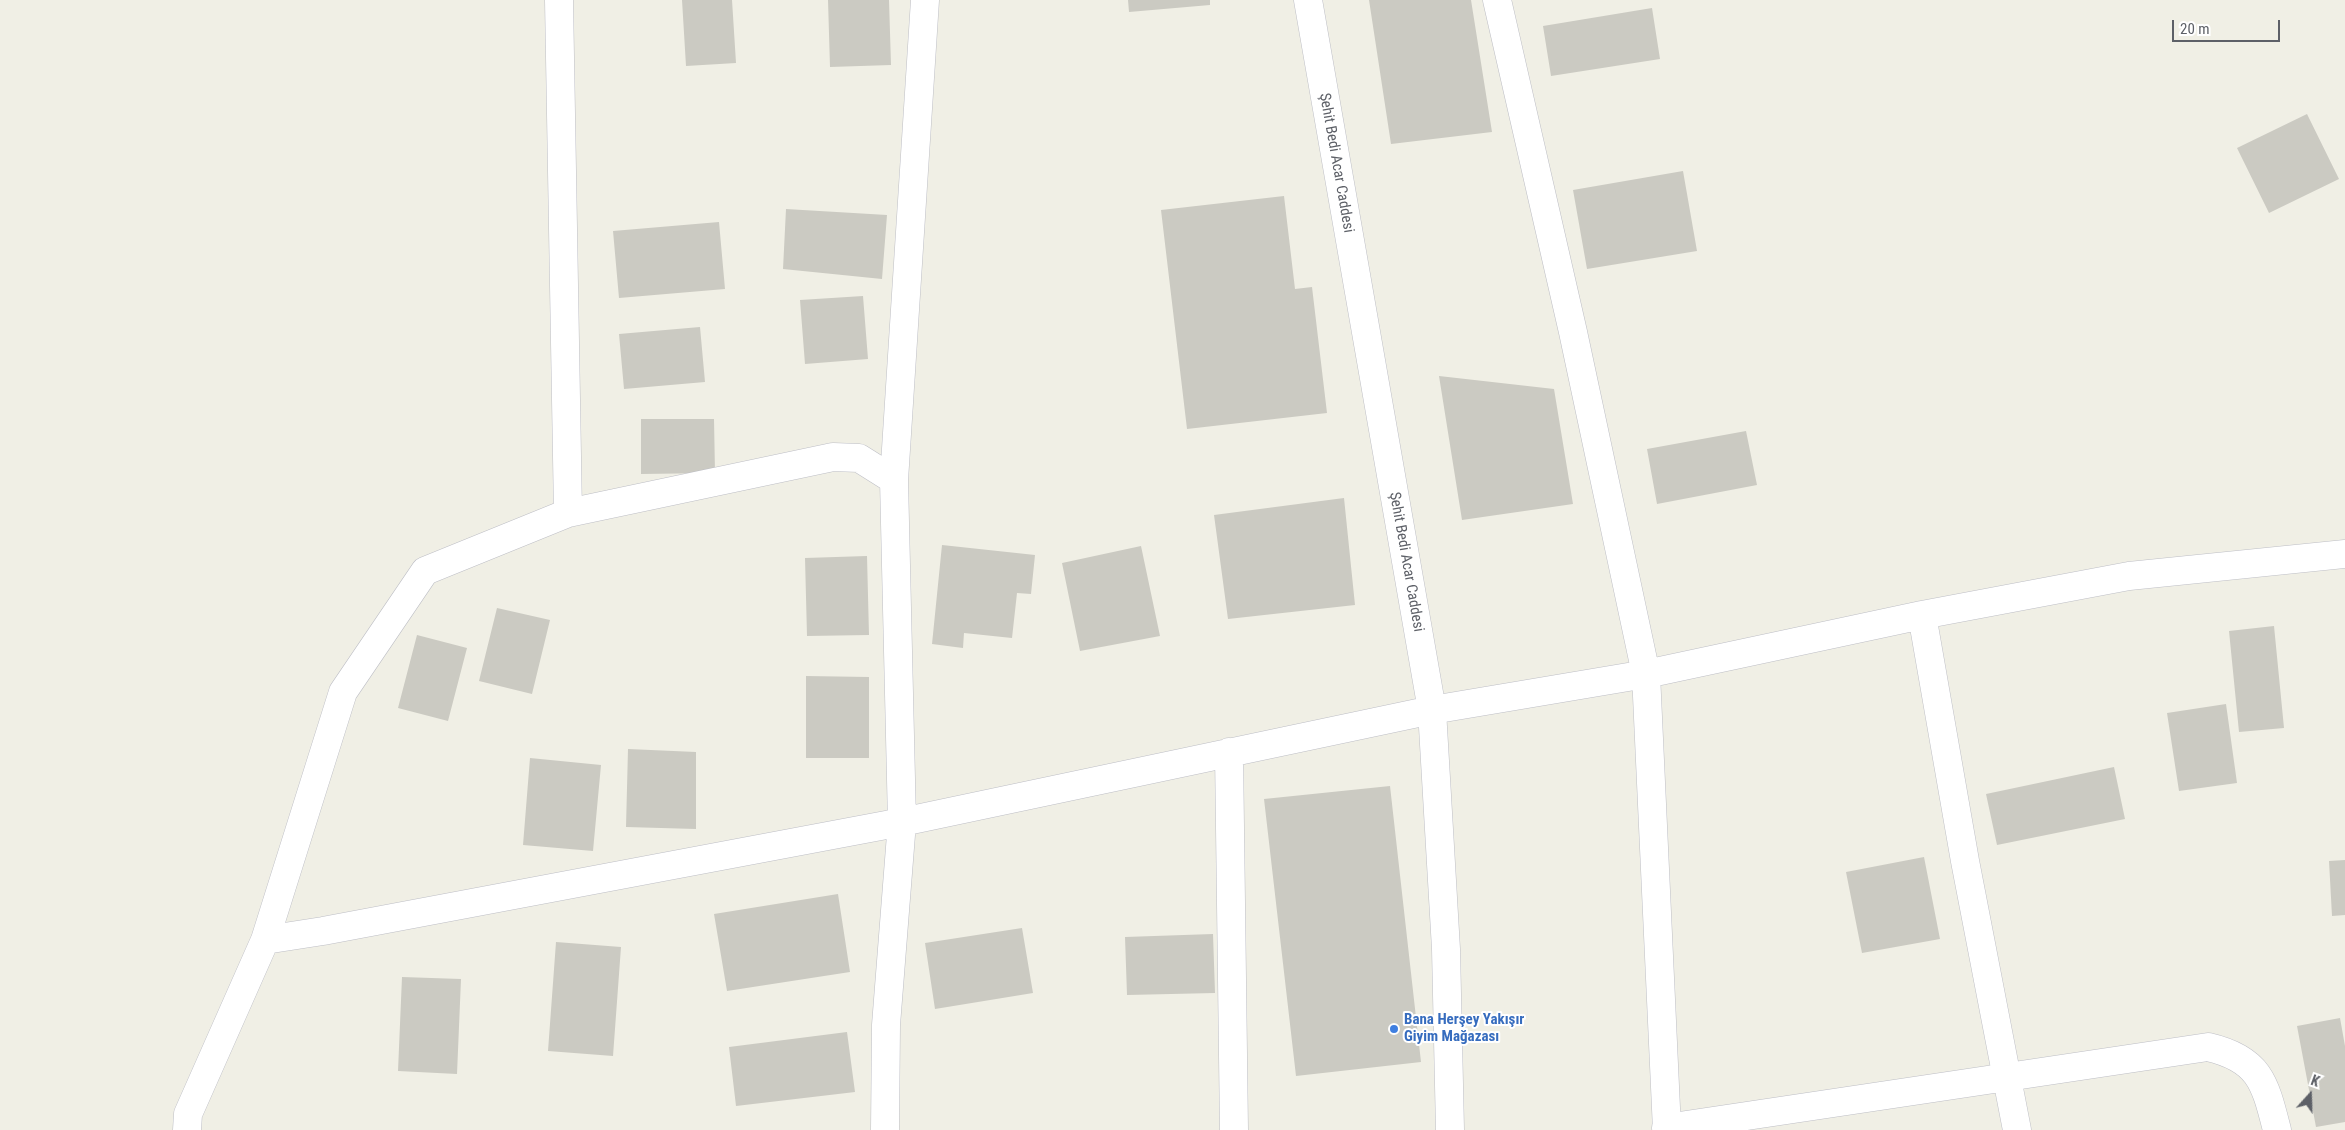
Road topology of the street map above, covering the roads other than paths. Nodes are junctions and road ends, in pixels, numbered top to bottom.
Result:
1 (559, 0) edge
2 (925, 0) edge
3 (1308, 0) edge
4 (1497, 0) edge
5 (894, 480) junction
6 (568, 513) junction
7 (2345, 554) edge
8 (1922, 615) junction
9 (1646, 674) junction
10 (1432, 710) junction
11 (1228, 752) junction
12 (902, 822) junction
13 (264, 940) junction
14 (2006, 1077) junction
15 (1667, 1129) edge
16 (187, 1130) edge
17 (885, 1130) edge
18 (1234, 1130) edge
19 (1450, 1130) edge
20 (2017, 1130) edge
21 (2277, 1130) edge

1 - 6 street
2 - 5 street
3 - 10 street, Şehit Bedi Acar Caddesi
4 - 9 street
5 - 6 street
5 - 12 street
6 - 13 street
7 - 8 street
8 - 9 street
8 - 14 street
9 - 10 street
9 - 15 street
10 - 11 street
10 - 19 street, Şehit Bedi Acar Caddesi
11 - 12 street
11 - 18 street
12 - 13 street
12 - 17 street
13 - 16 street
14 - 15 street
14 - 20 street
14 - 21 street

